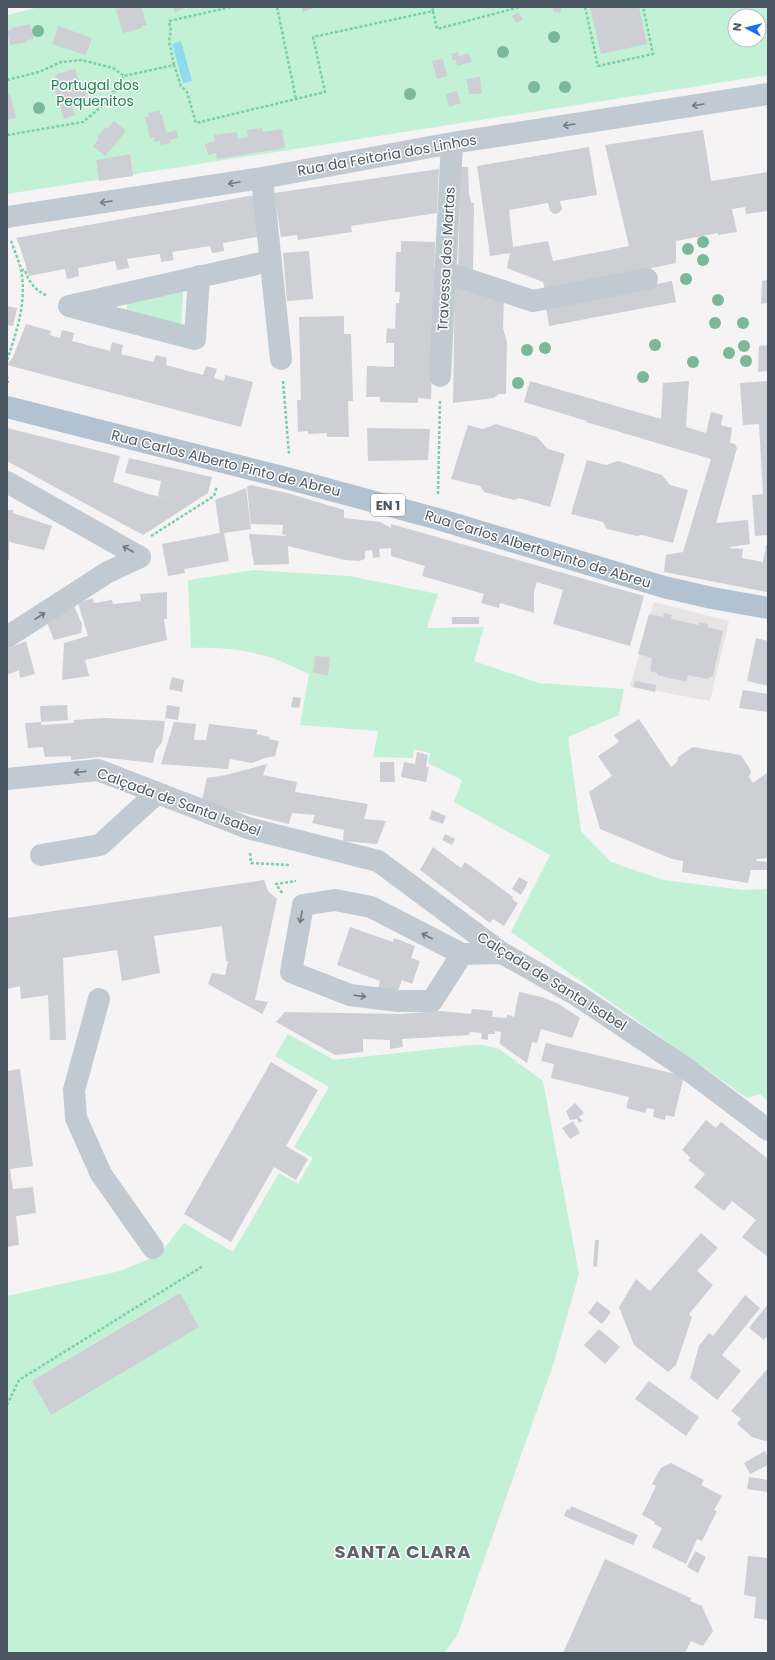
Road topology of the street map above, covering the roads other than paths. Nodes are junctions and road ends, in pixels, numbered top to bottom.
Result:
1 (768, 94) edge
2 (452, 143) junction
3 (262, 178) junction
4 (8, 226) edge
5 (270, 261) junction
6 (445, 272) junction
7 (199, 276) junction
8 (647, 279) dead end
9 (281, 359) road end
10 (440, 376) road end
11 (7, 407) edge
12 (7, 482) edge
13 (768, 608) edge
14 (7, 637) edge
15 (7, 779) edge
16 (156, 793) junction
17 (41, 855) dead end
18 (502, 953) junction
19 (462, 954) junction
20 (100, 999) dead end
21 (768, 1130) edge
22 (152, 1248) dead end

1 -> 2 street, Rua da Feitoria dos Linhos
2 - 3 street, Rua da Feitoria dos Linhos
2 - 6 street, Travessa dos Martas
3 -> 4 street, Rua da Feitoria dos Linhos
3 - 5 street
5 - 7 street
5 - 9 street
6 - 8 street
6 - 10 street, Travessa dos Martas
7 - 7 street
11 - 13 main road, Rua Carlos Alberto Pinto de Abreu / EN 1
14 -> 12 street
16 -> 15 street, Calçada de Santa Isabel
16 - 17 street
16 - 18 street, Calçada de Santa Isabel
18 - 19 street
18 - 21 street, Calçada de Santa Isabel
19 -> 19 street
20 - 22 street

